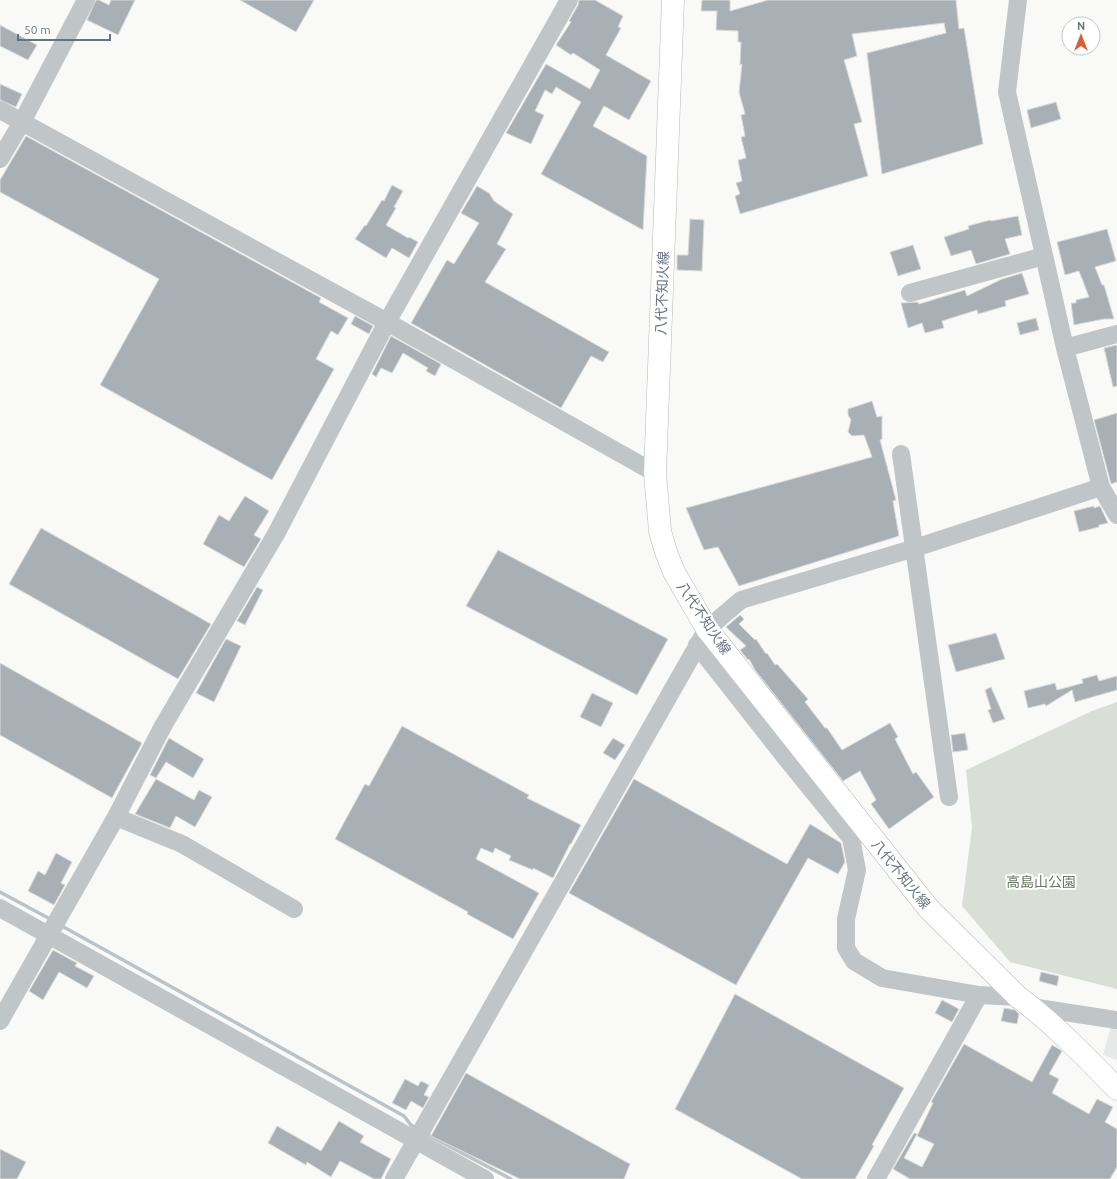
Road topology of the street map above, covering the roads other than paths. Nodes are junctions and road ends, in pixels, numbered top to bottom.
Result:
1 (86, 0) edge
2 (569, 0) edge
3 (673, 0) edge
4 (1018, 0) edge
5 (0, 110) edge
6 (22, 122) junction
7 (0, 159) edge
8 (1044, 256) junction
9 (910, 293) dead end
10 (387, 322) junction
11 (1117, 334) edge
12 (1065, 348) junction
13 (901, 454) dead end
14 (655, 473) junction
15 (1101, 487) junction
16 (1117, 515) edge
17 (915, 548) junction
18 (702, 637) junction
19 (949, 797) dead end
20 (116, 817) junction
21 (0, 908) edge
22 (294, 909) dead end
23 (54, 927) junction
24 (979, 995) junction
25 (1024, 1002) junction
26 (1117, 1020) edge
27 (0, 1021) edge
28 (1117, 1089) edge
29 (416, 1140) junction
30 (394, 1179) edge
31 (485, 1179) edge
32 (876, 1179) edge

1 - 6 street
2 - 10 street
3 - 14 main road, 八代不知火線
4 - 8 street
5 - 6 street
6 - 7 street
6 - 10 street
8 - 9 street
8 - 12 street
10 - 14 street
10 - 20 street
11 - 12 street
12 - 15 street
13 - 17 street
14 - 18 main road, 八代不知火線
15 - 16 street
15 - 17 street
17 - 18 street
17 - 19 street
18 - 24 street
18 - 25 main road, 八代不知火線
18 - 29 street
20 - 22 street
20 - 23 street
21 - 23 street
23 - 27 street
23 - 29 street
24 - 25 street
24 - 32 street
25 - 26 street
25 - 28 main road, 八代不知火線
29 - 30 street
29 - 31 street

